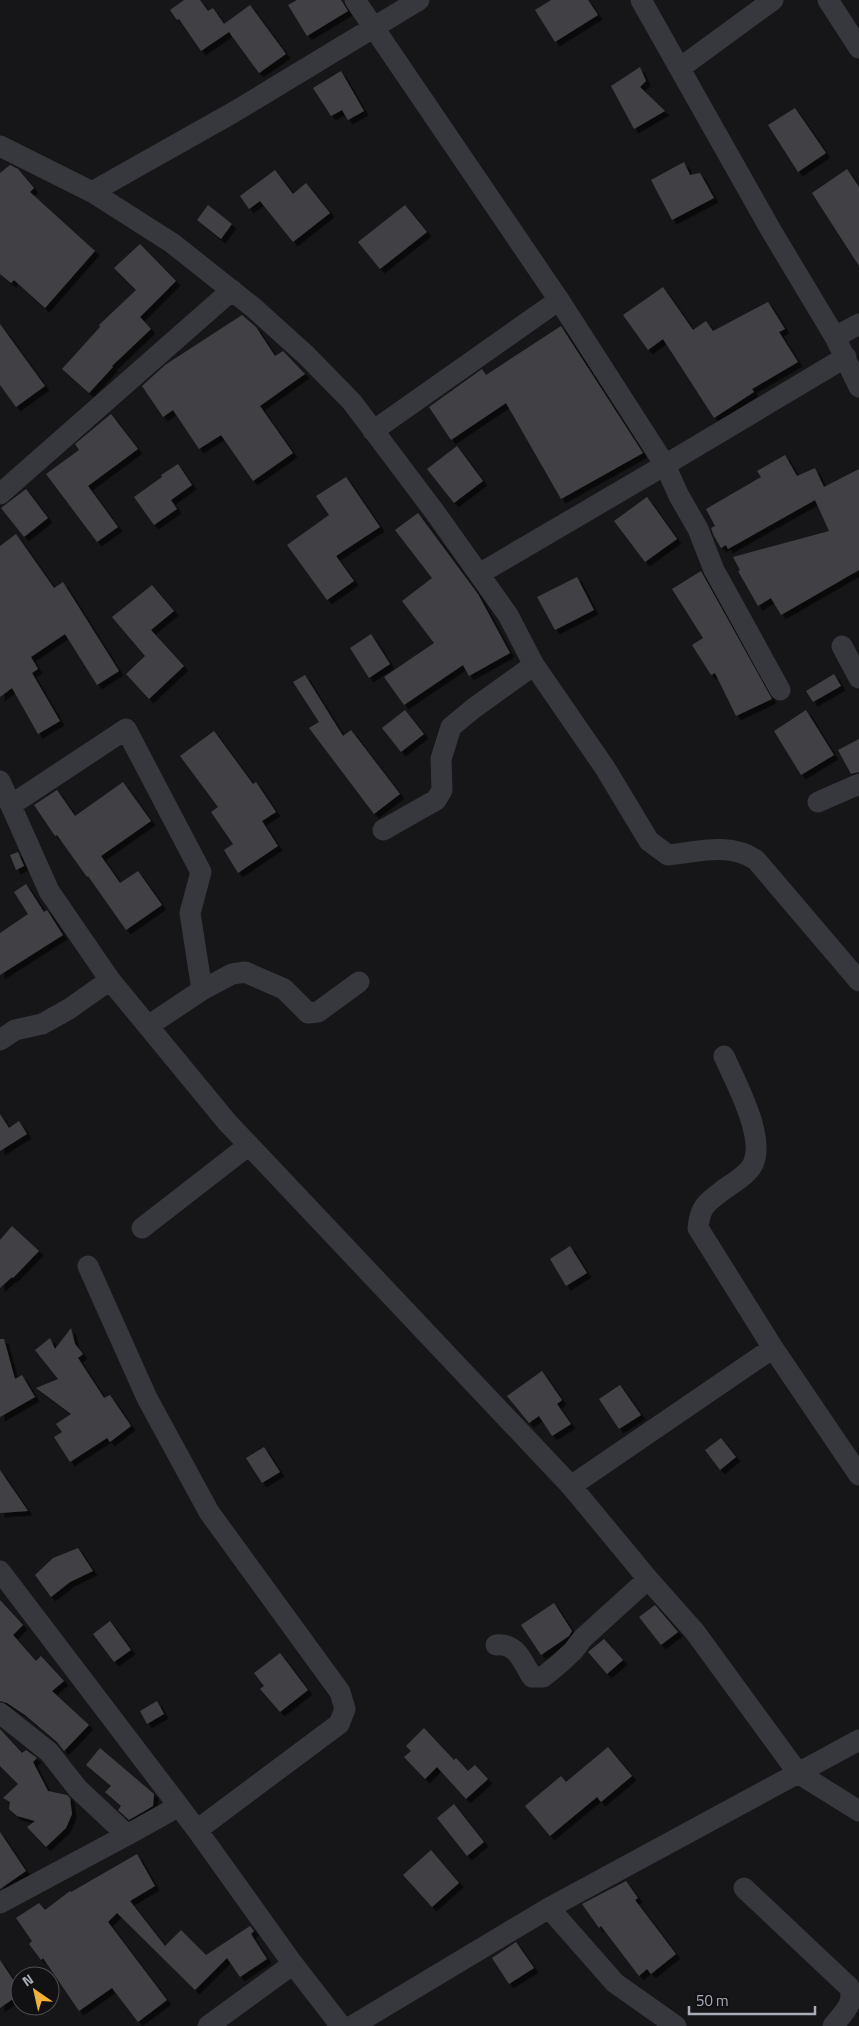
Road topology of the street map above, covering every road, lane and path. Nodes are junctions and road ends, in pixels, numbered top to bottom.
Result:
1 (355, 0) edge
2 (419, 0) edge
3 (641, 0) edge
4 (773, 0) edge
5 (828, 0) edge
6 (374, 28) junction
7 (859, 48) edge
8 (680, 68) junction
9 (0, 146) edge
10 (92, 192) junction
11 (232, 290) junction
12 (559, 300) junction
13 (859, 324) edge
14 (835, 337) junction
15 (846, 357) junction
16 (859, 387) edge
17 (374, 431) junction
18 (665, 465) junction
19 (0, 494) edge
20 (480, 574) junction
21 (842, 646) dead end
22 (534, 665) junction
23 (859, 678) edge
24 (780, 690) dead end
25 (0, 781) edge
26 (859, 784) edge
27 (818, 802) dead end
28 (11, 805) junction
29 (383, 830) dead end
30 (110, 980) junction
31 (859, 981) edge
32 (359, 982) dead end
33 (202, 990) junction
34 (148, 1026) junction
35 (0, 1040) edge
36 (724, 1056) dead end
37 (249, 1145) junction
38 (142, 1228) dead end
39 (88, 1266) dead end
40 (773, 1348) junction
41 (859, 1475) edge
42 (571, 1486) junction
43 (0, 1571) edge
44 (648, 1579) junction
45 (496, 1645) dead end
46 (0, 1713) edge
47 (859, 1740) edge
48 (798, 1773) junction
49 (179, 1806) junction
50 (859, 1811) edge
51 (197, 1830) junction
52 (127, 1836) junction
53 (744, 1888) dead end
54 (0, 1904) edge
55 (550, 1908) junction
56 (293, 1964) junction
57 (208, 2026) edge
58 (341, 2026) edge
59 (352, 2026) edge
60 (676, 2026) edge
61 (833, 2026) edge

1 - 6 street
2 - 6 street
3 - 8 street
4 - 8 street
5 - 7 street
6 - 10 street
6 - 12 street
8 - 14 street
9 - 10 street
10 - 11 street
11 - 17 street
11 - 19 street
12 - 17 street
12 - 18 street
13 - 14 street
14 - 15 street
15 - 16 street
15 - 18 street
17 - 20 street
18 - 20 street
18 - 24 street
20 - 22 street
21 - 23 street
22 - 29 street
22 - 31 street
25 - 28 street
26 - 27 street
28 - 30 street
28 - 33 street
30 - 34 street
30 - 35 street
32 - 33 street
33 - 34 street
34 - 37 street
36 - 40 street
37 - 38 street
37 - 42 street
39 - 51 street
40 - 41 street
40 - 42 street
42 - 44 street
43 - 49 street
44 - 45 street
44 - 48 street
46 - 52 street
47 - 48 street
48 - 50 street
48 - 55 street
49 - 51 street
49 - 52 street
51 - 56 street
52 - 54 street
53 - 61 street
55 - 59 street
55 - 60 street
56 - 57 street
56 - 58 street

